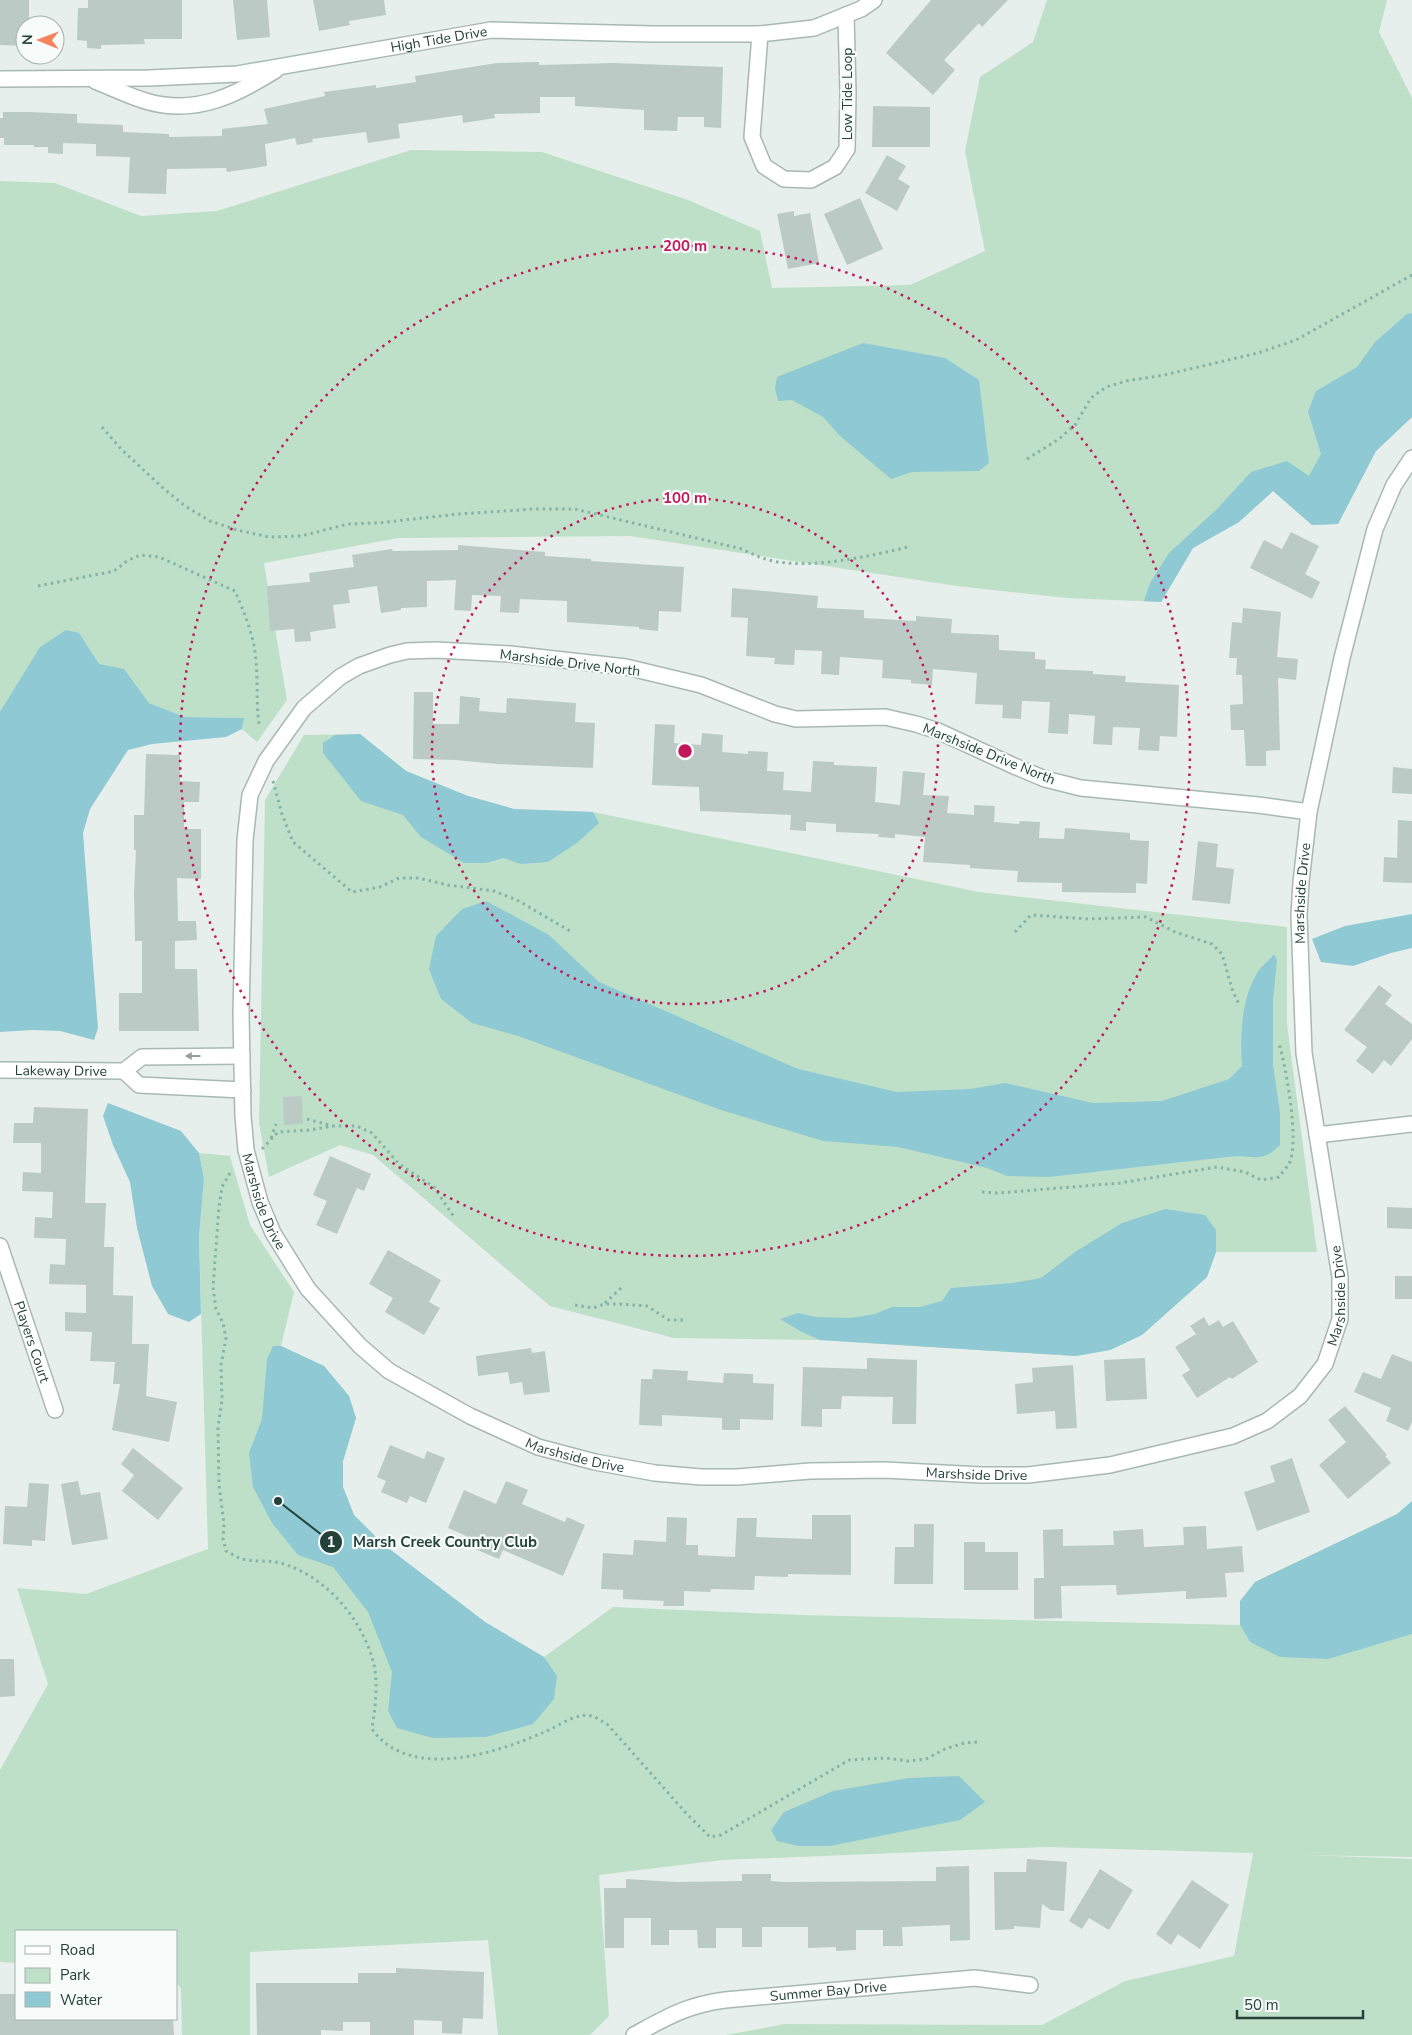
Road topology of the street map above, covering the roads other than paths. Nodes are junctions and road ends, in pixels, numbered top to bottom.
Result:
1 (874, 0) edge
2 (859, 4) edge
3 (846, 15) junction
4 (760, 34) junction
5 (282, 66) junction
6 (89, 78) junction
7 (0, 79) edge
8 (1412, 458) edge
9 (286, 731) joint
10 (1309, 812) junction
11 (242, 1056) junction
12 (0, 1070) edge
13 (124, 1071) junction
14 (243, 1090) junction
15 (1412, 1124) edge
16 (1317, 1135) junction
17 (0, 1246) edge
18 (55, 1410) dead end
19 (1030, 1985) dead end
20 (634, 2035) edge

1 - 2 street, High Tide Drive
2 - 3 street, High Tide Drive
3 - 4 street, High Tide Drive
3 - 4 street, Low Tide Loop
4 - 5 street, High Tide Drive
5 - 6 street, High Tide Drive
5 - 6 street
6 - 7 street, High Tide Drive
8 - 10 street, Marshside Drive
9 - 10 street, Marshside Drive North
9 - 11 street, Marshside Drive
10 - 16 street, Marshside Drive
11 -> 13 street, Lakeway Drive
11 - 14 street, Marshside Drive
12 - 13 street, Lakeway Drive
13 - 14 street, Lakeway Drive
14 - 16 street, Marshside Drive
15 - 16 street
17 - 18 street, Players Court
19 - 20 street, Summer Bay Drive

